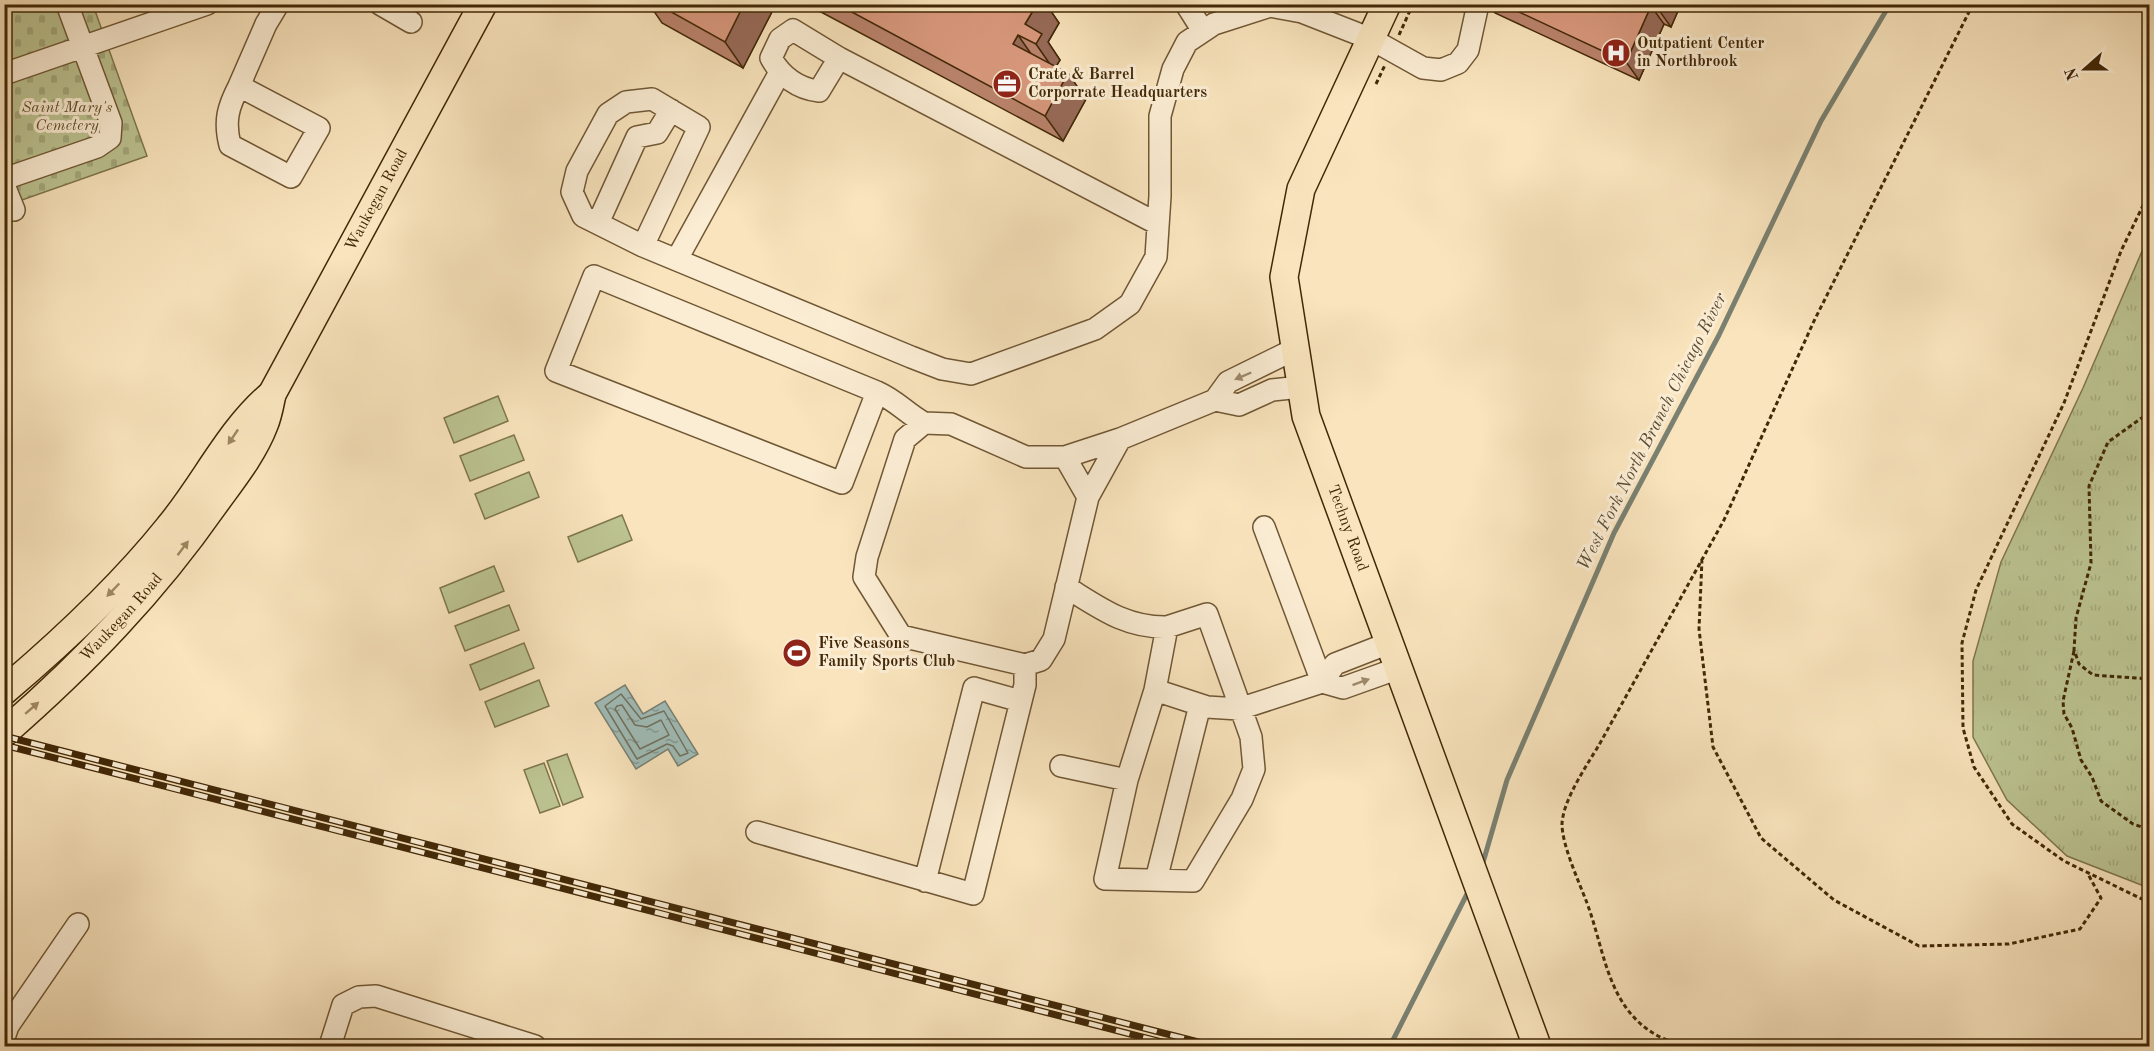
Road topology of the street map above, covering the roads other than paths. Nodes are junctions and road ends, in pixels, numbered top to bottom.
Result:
1 (67, 4) edge
2 (207, 4) edge
3 (278, 4) edge
4 (380, 4) edge
5 (483, 4) edge
6 (1186, 4) edge
7 (1387, 4) edge
8 (1478, 4) edge
9 (411, 22) dead end
10 (1203, 31) junction
11 (1381, 45) junction
12 (83, 47) junction
13 (839, 58) junction
14 (4, 74) edge
15 (779, 74) junction
16 (239, 86) junction
17 (671, 110) junction
18 (4, 179) edge
19 (4, 184) edge
20 (14, 210) dead end
21 (598, 223) junction
22 (1158, 224) junction
23 (643, 246) junction
24 (677, 260) junction
25 (1295, 349) junction
26 (1301, 387) junction
27 (877, 392) junction
28 (272, 394) junction
29 (1215, 400) junction
30 (924, 423) junction
31 (1120, 439) junction
32 (1065, 457) junction
33 (1088, 497) junction
34 (1264, 527) dead end
35 (1066, 587) junction
36 (1167, 627) junction
37 (1389, 643) junction
38 (1025, 665) junction
39 (1399, 668) junction
40 (1322, 682) junction
41 (1155, 690) junction
42 (4, 692) edge
43 (1020, 701) junction
44 (1200, 705) junction
45 (1239, 709) junction
46 (4, 733) edge
47 (1061, 766) dead end
48 (1127, 780) junction
49 (757, 832) dead end
50 (925, 880) junction
51 (1156, 880) junction
52 (78, 924) dead end
53 (4, 1038) edge
54 (330, 1047) edge
55 (535, 1047) edge
56 (1537, 1047) edge

1 - 12 street
2 - 12 street
3 - 16 street
4 - 9 street
5 - 28 main road, Waukegan Road
6 - 10 street
7 - 11 main road, Techny Road
8 - 11 street
10 - 11 street
10 - 22 street
11 - 25 main road, Techny Road
12 - 14 street
12 - 18 street
13 - 15 street
13 - 15 street
13 - 22 street
15 - 24 street
16 - 16 street
17 - 21 street
17 - 21 street
17 - 23 street
19 - 20 street
21 - 23 street
22 - 24 street
23 - 24 street
25 - 26 main road, Techny Road
25 -> 29 street
26 - 29 street
26 - 37 main road, Techny Road
27 - 27 street
27 - 30 street
28 -> 42 main road, Waukegan Road
46 -> 28 main road, Waukegan Road
29 - 31 street
30 - 32 street
30 - 38 street
31 - 32 street
31 - 33 street
32 - 33 street
33 - 35 street
34 - 40 street
35 - 36 street
35 - 38 street
36 - 41 street
36 - 45 street
37 - 39 main road, Techny Road
37 - 40 street
38 - 43 street
40 -> 39 street
39 - 56 main road, Techny Road
40 - 45 street
41 - 44 street
41 - 48 street
43 - 50 street
43 - 50 street
44 - 45 street
44 - 51 street
45 - 51 street
47 - 48 street
48 - 51 street
49 - 50 street
52 - 53 street
54 - 55 street

